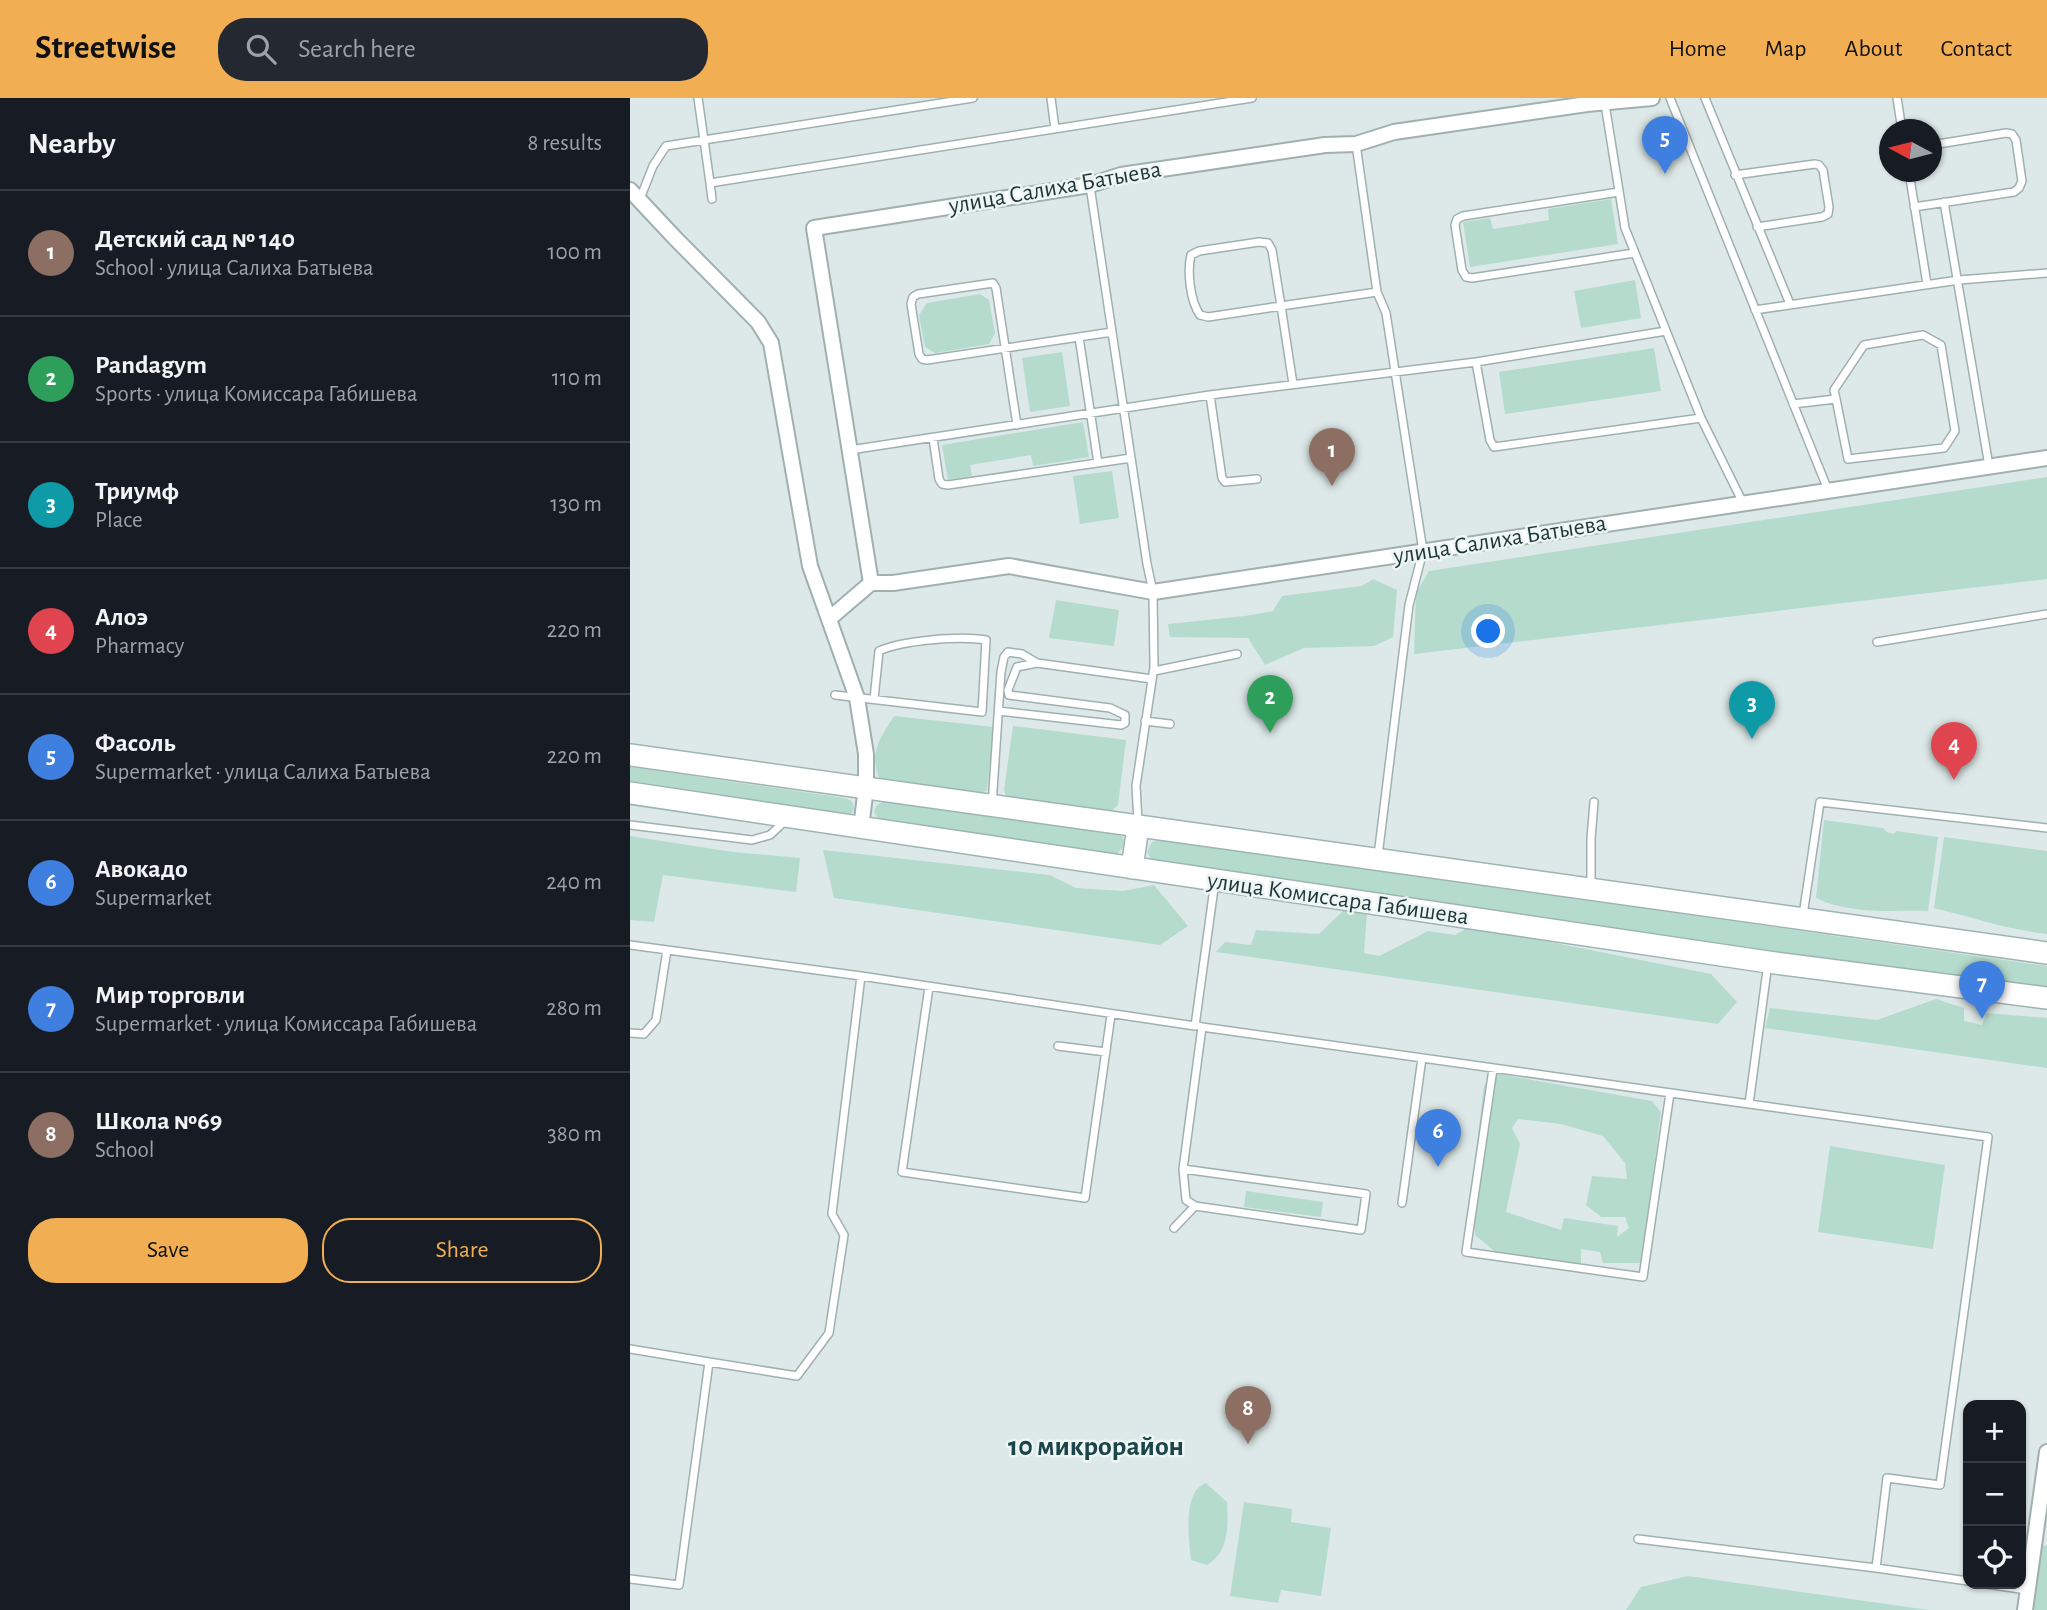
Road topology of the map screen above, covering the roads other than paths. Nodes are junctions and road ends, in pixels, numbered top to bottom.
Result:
1 (698, 98) edge
2 (972, 98) edge
3 (1051, 98) edge
4 (1252, 98) edge
5 (1652, 98) edge
6 (1670, 98) edge
7 (1705, 98) edge
8 (1897, 98) edge
9 (1605, 104) junction
10 (1900, 119) edge
11 (1055, 129) junction
12 (704, 140) junction
13 (1942, 143) edge
14 (1356, 144) junction
15 (1735, 175) junction
16 (1910, 182) edge
17 (710, 183) junction
18 (1090, 185) junction
19 (1619, 192) junction
20 (635, 194) edge
21 (712, 199) dead end
22 (1944, 202) junction
23 (1914, 207) junction
24 (1757, 227) junction
25 (1634, 253) junction
26 (2047, 275) edge
27 (1959, 279) junction
28 (1927, 284) junction
29 (1377, 292) junction
30 (1790, 304) junction
31 (1281, 306) junction
32 (1755, 310) junction
33 (1666, 331) junction
34 (1112, 332) junction
35 (1079, 337) junction
36 (1005, 348) junction
37 (1476, 362) junction
38 (1395, 370) junction
39 (1293, 384) junction
40 (1210, 395) junction
41 (1836, 399) junction
42 (1793, 404) junction
43 (1123, 408) junction
44 (1091, 414) junction
45 (1701, 418) junction
46 (1017, 425) junction
47 (933, 438) junction
48 (849, 450) junction
49 (1130, 458) junction
50 (2047, 458) edge
51 (1098, 463) junction
52 (1989, 466) junction
53 (1257, 479) dead end
54 (1828, 490) junction
55 (1743, 503) junction
56 (1423, 551) junction
57 (871, 583) junction
58 (1153, 592) junction
59 (2047, 614) edge
60 (829, 619) junction
61 (1877, 642) dead end
62 (1237, 654) dead end
63 (1037, 663) junction
64 (1153, 675) junction
65 (835, 695) dead end
66 (857, 698) junction
67 (874, 699) junction
68 (999, 711) junction
69 (1146, 721) junction
70 (1170, 724) dead end
71 (630, 755) edge
72 (866, 787) junction
73 (630, 793) edge
74 (1594, 802) dead end
75 (992, 805) junction
76 (790, 817) junction
77 (630, 825) edge
78 (1138, 827) junction
79 (860, 828) junction
80 (2047, 828) edge
81 (1377, 860) junction
82 (1132, 869) junction
83 (1215, 880) junction
84 (1591, 890) junction
85 (1802, 919) junction
86 (630, 945) edge
87 (667, 950) junction
88 (2047, 953) edge
89 (1768, 962) junction
90 (861, 976) junction
91 (929, 987) junction
92 (2047, 998) edge
93 (1111, 1014) junction
94 (1199, 1026) junction
95 (630, 1032) edge
96 (1058, 1046) dead end
97 (1106, 1052) junction
98 (1422, 1058) junction
99 (1493, 1069) junction
100 (1670, 1093) junction
101 (1749, 1104) junction
102 (1183, 1168) junction
103 (1402, 1203) dead end
104 (1195, 1206) junction
105 (1174, 1228) dead end
106 (630, 1349) edge
107 (709, 1362) junction
108 (2047, 1452) edge
109 (2041, 1537) edge
110 (1638, 1539) dead end
111 (1876, 1568) junction
112 (630, 1578) edge
113 (1963, 1580) edge
114 (2021, 1589) edge
115 (2028, 1590) junction
116 (2025, 1610) edge

1 - 12 lane
2 - 12 lane
3 - 11 lane
4 - 11 lane
5 - 9 street, улица Салиха Батыева
6 - 32 lane
7 - 15 lane
8 - 10 lane
9 - 14 street, улица Салиха Батыева
9 - 19 lane
11 - 17 lane
12 - 17 lane
12 - 20 lane
13 - 22 lane
14 - 18 street, улица Салиха Батыева
14 - 29 lane
15 - 24 lane
15 - 24 lane
16 - 23 lane
17 - 21 lane
18 - 34 lane
18 - 48 street, улица Салиха Батыева
19 - 25 lane
19 - 25 lane
20 - 60 street
22 - 23 lane
22 - 27 lane
23 - 28 lane
24 - 30 lane
25 - 33 lane
26 - 27 lane
27 - 28 lane
27 - 52 lane
28 - 30 lane
29 - 31 lane
29 - 38 lane
30 - 32 lane
31 - 31 lane
31 - 39 lane
32 - 42 lane
33 - 37 lane
33 - 45 lane
34 - 35 lane
34 - 43 lane
35 - 36 lane
35 - 44 lane
36 - 36 lane
36 - 46 lane
37 - 38 lane
37 - 45 lane
38 - 39 lane
38 - 56 lane
39 - 40 lane
40 - 43 lane
40 - 53 lane
41 - 41 lane
41 - 42 lane
42 - 54 lane
43 - 44 lane
43 - 49 lane
44 - 46 lane
44 - 51 lane
45 - 55 lane
46 - 47 lane
47 - 48 lane
47 - 51 lane
48 - 57 street, улица Салиха Батыева
49 - 51 lane
49 - 58 lane
50 - 52 street, улица Салиха Батыева
52 - 54 street, улица Салиха Батыева
54 - 55 street, улица Салиха Батыева
55 - 56 street, улица Салиха Батыева
56 - 58 street, улица Салиха Батыева
56 - 81 lane
57 - 58 street, улица Салиха Батыева
57 - 60 street
58 - 64 lane
59 - 61 lane
60 - 66 street
62 - 64 lane
63 - 64 lane
63 - 68 lane
63 - 68 lane
64 - 69 lane
65 - 66 lane
66 - 67 lane
66 - 72 street
67 - 67 lane
68 - 75 lane
69 - 70 lane
69 - 78 lane
71 - 72 street, улица Комиссара Габишева
72 - 75 street, улица Комиссара Габишева
72 - 79 street
73 - 76 street, улица Комиссара Габишева
74 - 84 lane
75 - 78 street, улица Комиссара Габишева
76 - 77 lane
76 - 79 street, улица Комиссара Габишева
78 - 81 street, улица Комиссара Габишева
78 - 82 street
79 - 82 street, улица Комиссара Габишева
80 - 85 lane
81 - 84 street, улица Комиссара Габишева
82 - 83 street, улица Комиссара Габишева
83 - 89 street, улица Комиссара Габишева
83 - 94 lane
84 - 85 street, улица Комиссара Габишева
85 - 88 street, улица Комиссара Габишева
86 - 87 lane
87 - 90 lane
87 - 95 lane
89 - 92 street, улица Комиссара Габишева
89 - 101 lane
90 - 91 lane
90 - 107 lane
91 - 93 lane
91 - 97 lane
93 - 94 lane
93 - 97 lane
94 - 98 lane
94 - 102 lane
96 - 97 lane
98 - 99 lane
98 - 103 lane
99 - 100 lane
99 - 100 lane
100 - 101 lane
101 - 111 lane
102 - 104 lane
102 - 104 lane
104 - 105 lane
106 - 107 lane
107 - 112 lane
108 - 109 street
109 - 115 street
110 - 111 lane
111 - 113 lane
114 - 115 lane
115 - 116 street

